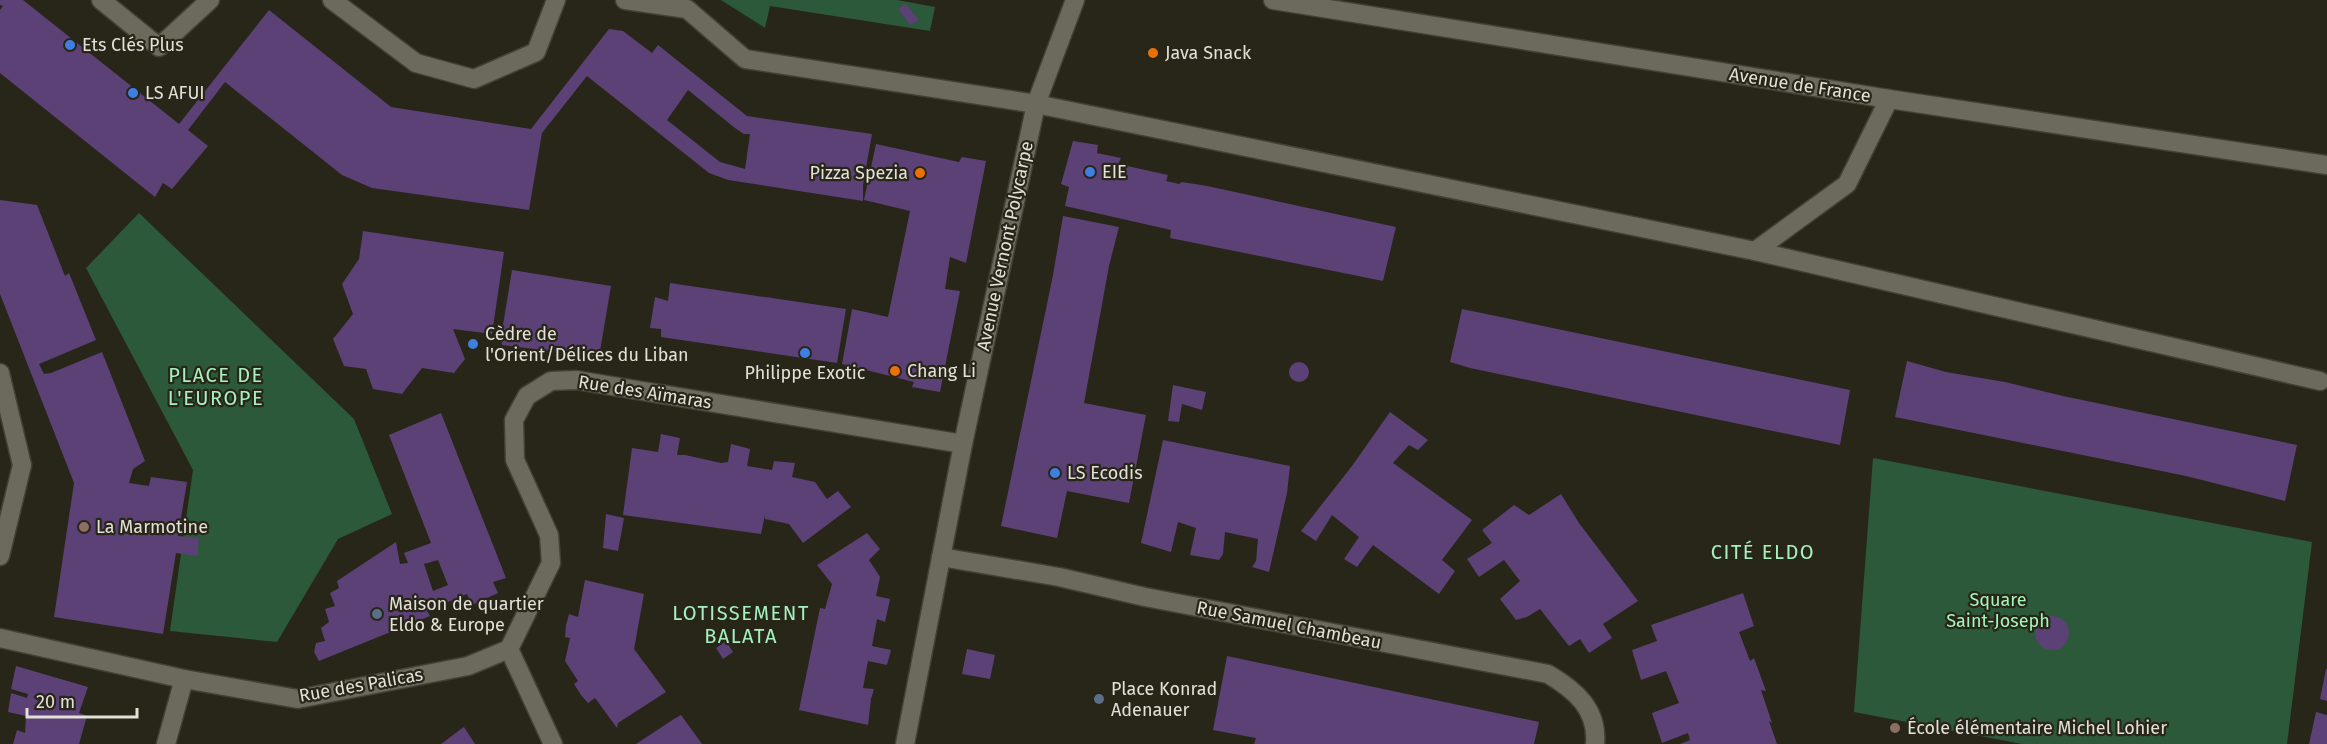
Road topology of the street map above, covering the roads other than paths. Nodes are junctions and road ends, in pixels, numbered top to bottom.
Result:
1 (101, 0) edge
2 (210, 0) edge
3 (332, 0) edge
4 (556, 0) edge
5 (625, 0) edge
6 (1075, 0) edge
7 (1273, 0) edge
8 (1889, 99) junction
9 (1036, 104) junction
10 (2327, 165) edge
11 (1755, 251) junction
12 (0, 374) edge
13 (2320, 381) dead end
14 (963, 444) junction
15 (0, 556) edge
16 (940, 557) junction
17 (0, 638) edge
18 (509, 649) junction
19 (184, 679) junction
20 (166, 744) edge
21 (553, 744) edge
22 (905, 744) edge
23 (1595, 744) edge

1 - 2 street
3 - 4 street
5 - 9 street
6 - 9 street, Avenue Vernont Polycarpe
7 - 8 street, Avenue de France
8 - 10 street, Avenue de France
8 - 11 street
9 - 11 street
9 - 14 street, Avenue Vernont Polycarpe
11 - 13 street
12 - 15 street
14 - 16 street, Avenue Vernont Polycarpe
14 - 18 street, Rue des Aïmaras
16 - 22 street, Avenue Vernont Polycarpe
16 - 23 street, Rue Samuel Chambeau
17 - 19 street, Rue des Palicas
18 - 19 street, Rue des Palicas
18 - 21 street
19 - 20 street

